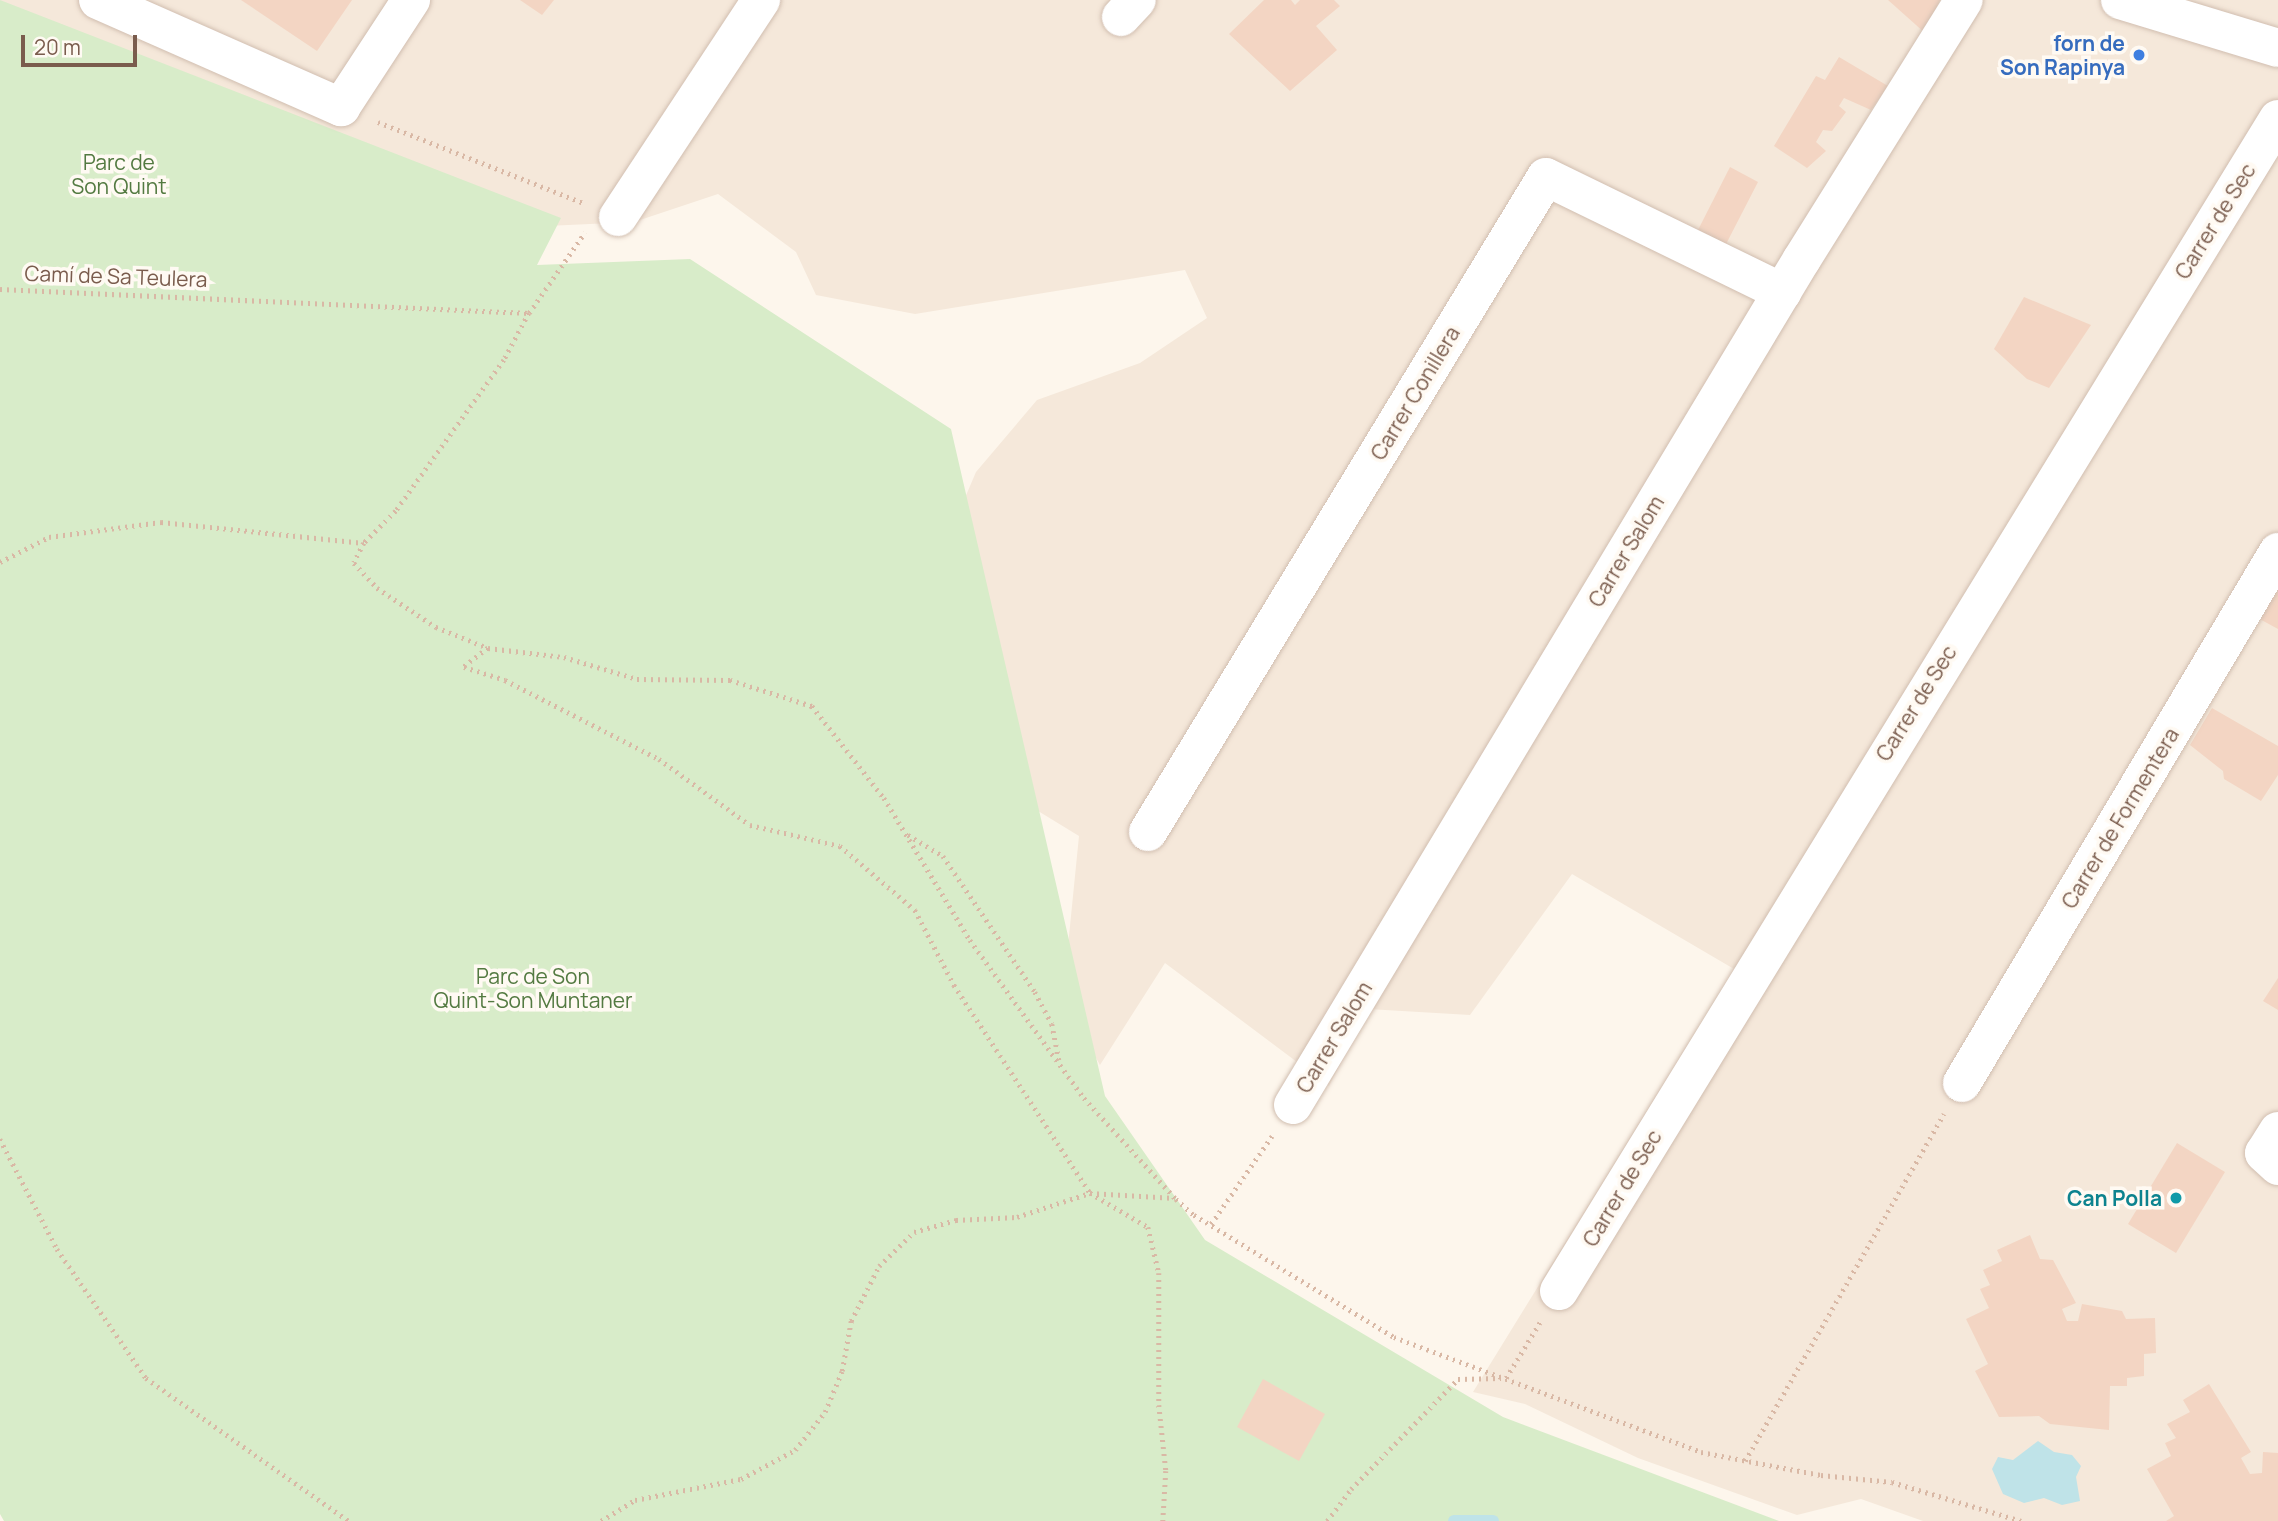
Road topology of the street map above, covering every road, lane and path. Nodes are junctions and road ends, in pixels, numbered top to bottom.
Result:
1 (98, 0) edge
2 (411, 0) edge
3 (761, 0) edge
4 (1964, 0) edge
5 (2120, 0) edge
6 (2227, 16) edge
7 (2278, 48) edge
8 (341, 107) junction
9 (2278, 119) edge
10 (618, 217) junction
11 (0, 289) edge
12 (1782, 292) junction
13 (529, 313) junction
14 (364, 543) junction
15 (2278, 552) edge
16 (0, 562) edge
17 (488, 648) junction
18 (1148, 832) dead end
19 (905, 833) junction
20 (1060, 1064) junction
21 (1962, 1083) joint
22 (1293, 1105) joint
23 (2278, 1130) edge
24 (0, 1139) edge
25 (2278, 1166) edge
26 (1090, 1193) junction
27 (1176, 1199) junction
28 (1211, 1224) junction
29 (1559, 1291) joint
30 (1506, 1378) junction
31 (1745, 1461) junction
32 (349, 1521) edge
33 (601, 1521) edge
34 (1163, 1521) edge
35 (1327, 1521) edge
36 (2021, 1521) edge

1 - 8 street
2 - 8 street
3 - 10 street
4 - 12 street, Carrer Salom
5 - 6 street
6 - 7 street
8 - 10 path
9 - 29 street, Carrer de Sec
10 - 13 path
11 - 13 path, Camí de Sa Teulera
12 - 18 street, Carrer Conillera
12 - 22 street, Carrer Salom
13 - 14 path
14 - 16 path
14 - 17 path
15 - 21 street, Carrer de Formentera
17 - 19 path
17 - 26 path
19 - 20 path
19 - 20 path
20 - 27 path
21 - 31 path
22 - 28 path
23 - 25 street
24 - 32 path
26 - 27 path
26 - 33 path
26 - 34 path
27 - 28 path
28 - 30 path
29 - 30 path
30 - 31 path
30 - 35 path
31 - 36 path

